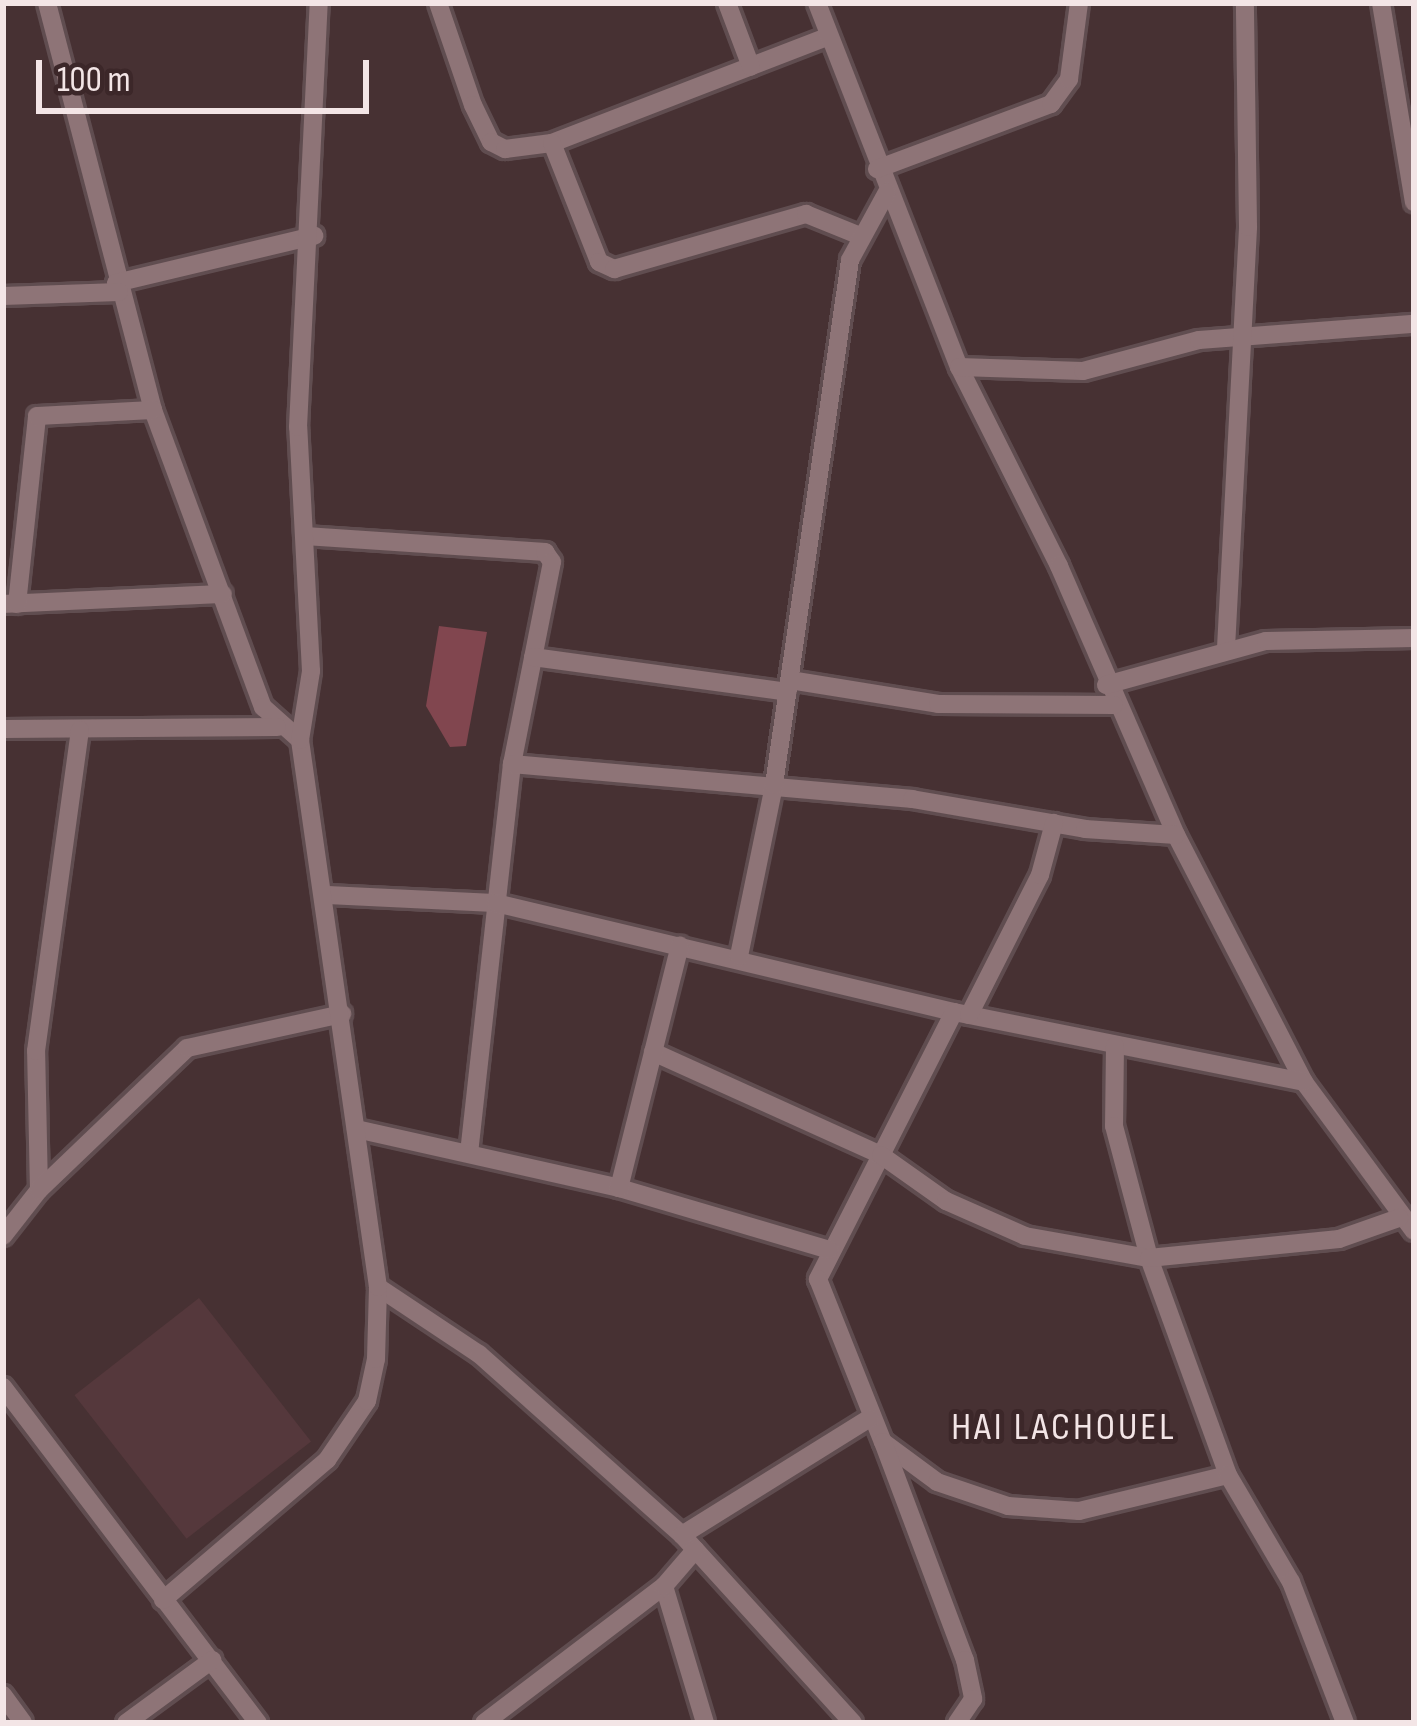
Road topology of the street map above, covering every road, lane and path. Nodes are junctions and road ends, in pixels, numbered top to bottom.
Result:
1 (47, 3) edge
2 (320, 3) edge
3 (727, 3) edge
4 (818, 3) edge
5 (1078, 3) edge
6 (1245, 3) edge
7 (1381, 3) edge
8 (444, 5) edge
9 (829, 36) junction
10 (751, 67) junction
11 (552, 143) junction
12 (878, 169) junction
13 (887, 192) junction
14 (1414, 202) edge
15 (858, 235) junction
16 (314, 236) junction
17 (118, 288) junction
18 (3, 296) edge
19 (1414, 324) edge
20 (1242, 339) junction
21 (959, 368) junction
22 (153, 410) junction
23 (305, 536) junction
24 (223, 594) junction
25 (10, 604) edge
26 (1414, 638) edge
27 (1226, 649) junction
28 (533, 657) junction
29 (1106, 685) junction
30 (789, 686) junction
31 (1114, 706) junction
32 (277, 727) junction
33 (3, 729) edge
34 (80, 730) junction
35 (300, 740) junction
36 (512, 764) junction
37 (774, 785) junction
38 (1054, 823) junction
39 (1176, 835) junction
40 (326, 895) junction
41 (496, 903) junction
42 (680, 946) junction
43 (740, 956) junction
44 (342, 1014) junction
45 (961, 1014) junction
46 (1115, 1046) junction
47 (653, 1052) junction
48 (1304, 1082) junction
49 (356, 1129) junction
50 (469, 1151) junction
51 (880, 1155) junction
52 (619, 1188) junction
53 (39, 1190) junction
54 (1406, 1224) edge
55 (3, 1236) edge
56 (829, 1250) junction
57 (1149, 1258) junction
58 (378, 1287) junction
59 (3, 1387) edge
60 (870, 1418) junction
61 (883, 1442) junction
62 (1228, 1475) junction
63 (688, 1542) junction
64 (664, 1586) junction
65 (163, 1600) junction
66 (212, 1660) junction
67 (3, 1695) edge
68 (23, 1723) edge
69 (126, 1723) edge
70 (258, 1723) edge
71 (484, 1723) edge
72 (705, 1723) edge
73 (853, 1723) edge
74 (957, 1723) edge
75 (1345, 1723) edge

1 - 17 street
2 - 16 street
3 - 10 street
4 - 9 street
5 - 12 street
6 - 20 street
7 - 14 street
8 - 11 street
9 - 10 street
9 - 12 street
10 - 11 street
11 - 15 street
12 - 13 street
13 - 15 street
13 - 21 street
15 - 30 street
16 - 17 street
16 - 23 street
17 - 18 street
17 - 22 street
19 - 20 street
20 - 21 street
20 - 27 street
21 - 29 street
22 - 24 street
22 - 25 street
23 - 28 street
23 - 35 street
24 - 25 street
24 - 32 street
26 - 27 street
27 - 29 street
28 - 30 street
28 - 36 street
29 - 31 street
30 - 31 street
30 - 37 street
31 - 39 street
32 - 34 street
32 - 35 street
33 - 34 street
34 - 53 street
35 - 40 street
36 - 37 street
36 - 41 street
37 - 38 street
37 - 43 street
38 - 39 street
38 - 45 street
39 - 48 street
40 - 41 street
40 - 44 street
41 - 42 street
41 - 50 street
42 - 43 street
42 - 47 street
43 - 45 street
44 - 49 street
44 - 53 street
45 - 46 street
45 - 51 street
46 - 48 street
46 - 57 street
47 - 51 street
47 - 52 street
48 - 54 street
49 - 50 street
49 - 58 street
50 - 52 street
51 - 56 street
51 - 57 street
52 - 56 street
53 - 55 street
54 - 57 street
56 - 60 street
57 - 62 street
58 - 63 street
58 - 65 street
59 - 65 street
60 - 61 street
60 - 63 street
61 - 62 street
61 - 74 street
62 - 75 street
63 - 64 street
63 - 73 street
64 - 71 street
64 - 72 street
65 - 66 street
66 - 69 street
66 - 70 street
67 - 68 street

